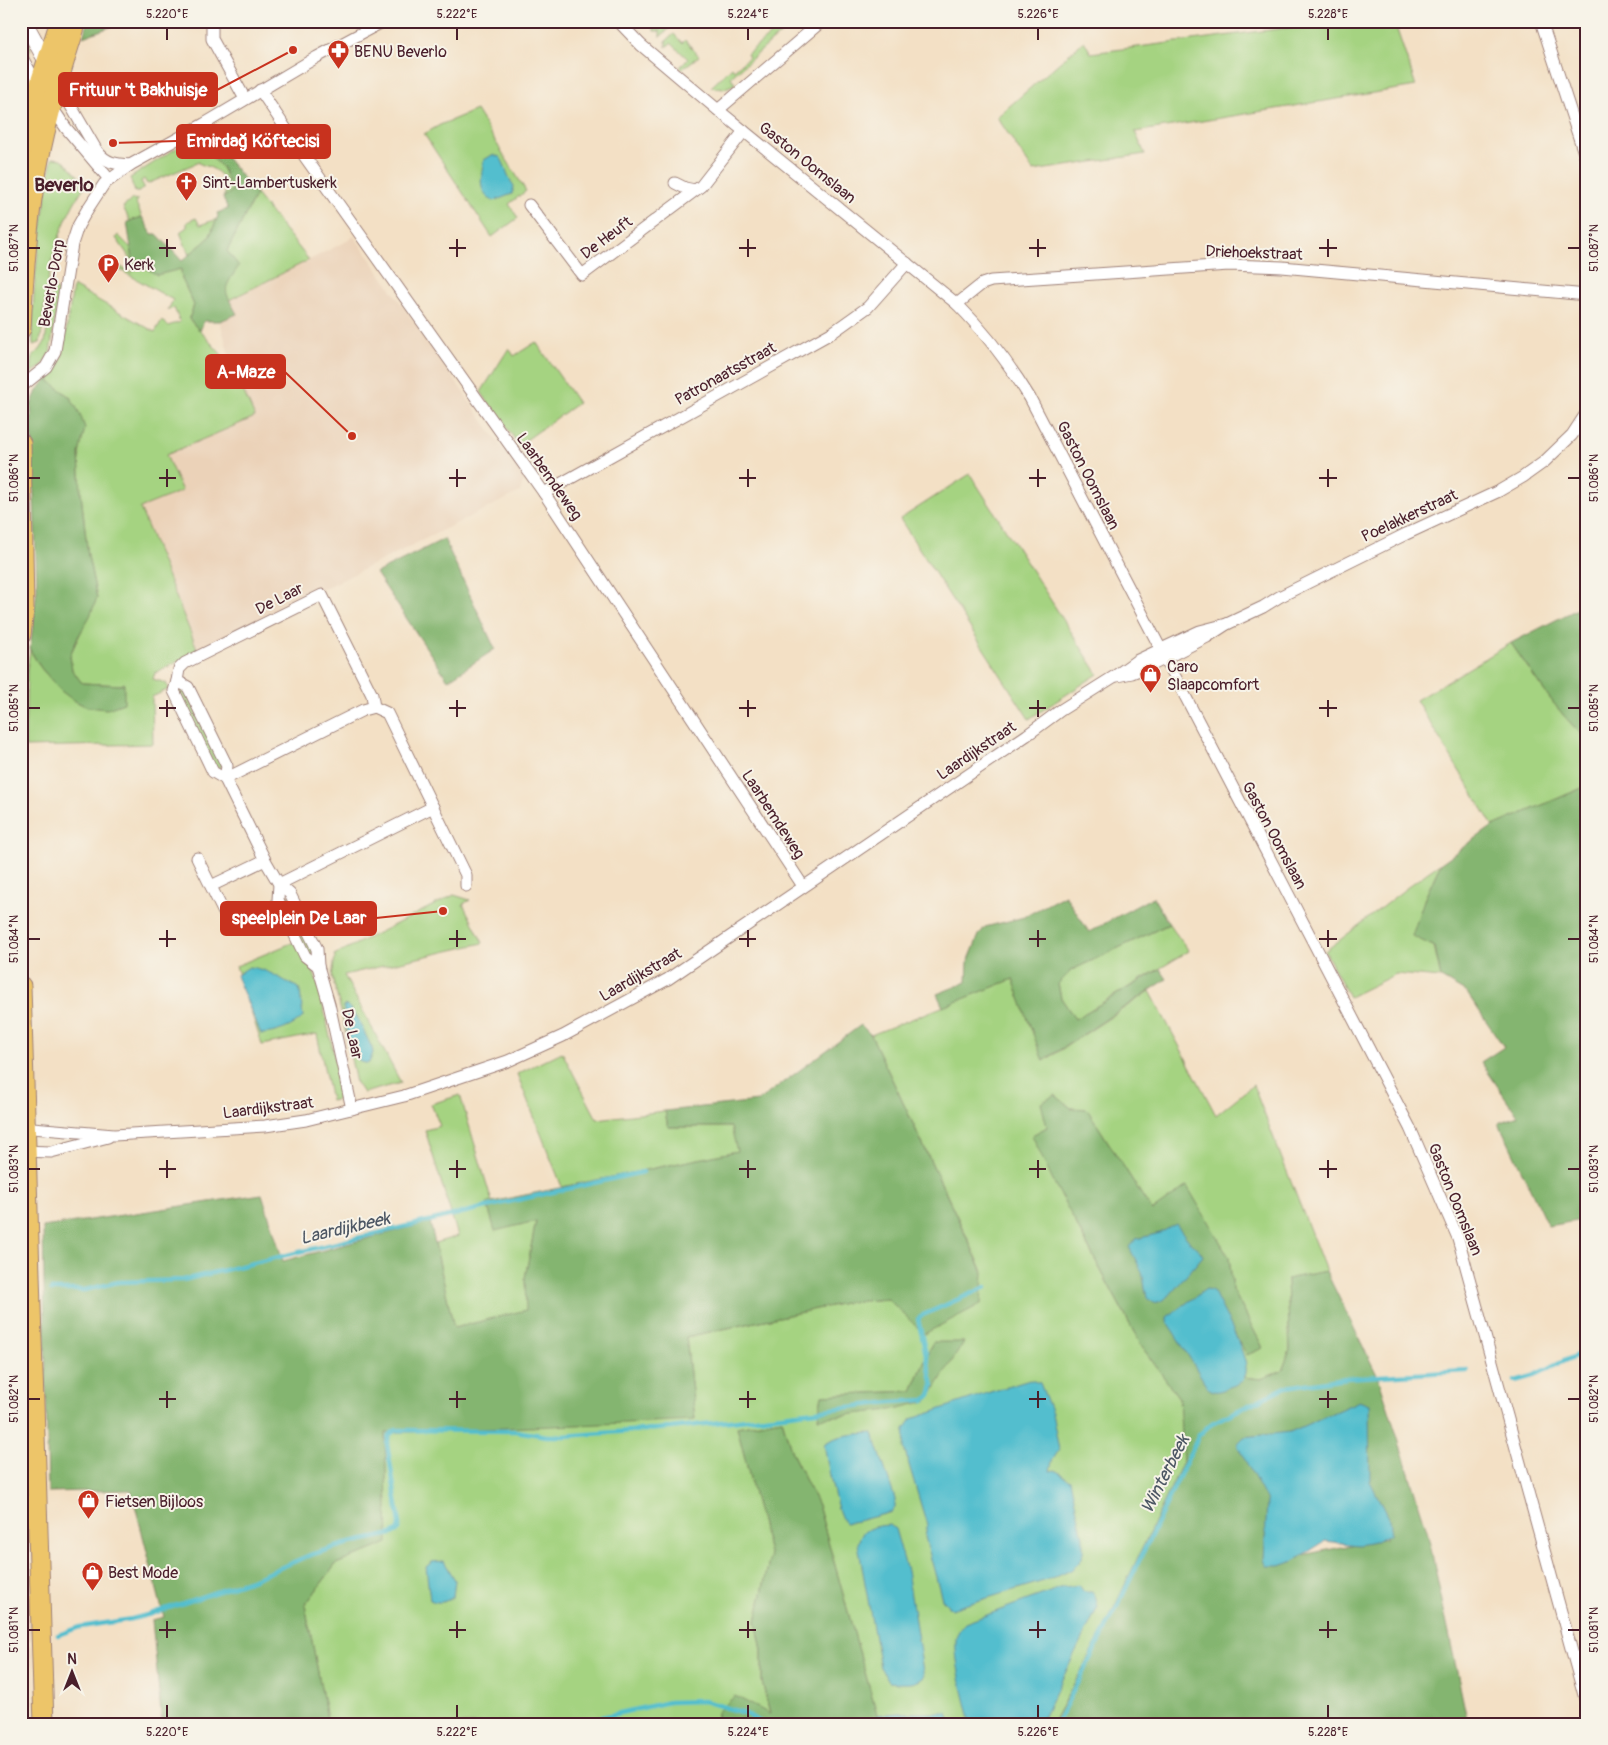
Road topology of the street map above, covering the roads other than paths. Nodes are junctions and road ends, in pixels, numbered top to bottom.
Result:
1 (24, 21) edge
2 (60, 21) edge
3 (77, 21) edge
4 (212, 21) edge
5 (822, 21) edge
6 (1541, 21) edge
7 (615, 22) edge
8 (375, 23) edge
9 (21, 60) edge
10 (46, 61) junction
11 (57, 82) junction
12 (38, 89) junction
13 (260, 90) junction
14 (245, 100) junction
15 (51, 106) junction
16 (718, 110) junction
17 (744, 131) junction
18 (1587, 162) edge
19 (21, 165) edge
20 (130, 165) junction
21 (109, 179) junction
22 (675, 183) dead end
23 (695, 190) junction
24 (529, 205) dead end
25 (907, 262) junction
26 (1587, 295) edge
27 (957, 304) junction
28 (21, 329) edge
29 (21, 387) edge
30 (1587, 412) edge
31 (21, 443) edge
32 (544, 493) junction
33 (21, 635) edge
34 (1163, 653) junction
35 (374, 707) junction
36 (225, 779) junction
37 (433, 808) junction
38 (197, 858) dead end
39 (265, 860) junction
40 (279, 884) junction
41 (211, 886) junction
42 (466, 886) dead end
43 (803, 886) junction
44 (225, 914) dead end
45 (21, 986) edge
46 (352, 1109) junction
47 (23, 1127) edge
48 (114, 1135) junction
49 (24, 1152) edge
50 (1587, 1706) edge
51 (44, 1724) edge

1 - 10 street
2 - 10 main road
3 - 11 main road
4 - 14 street
5 - 16 street
6 - 18 street
7 - 16 street, Gaston Oomslaan
8 - 13 street, Beverlo-Dorp
9 - 12 street
10 - 11 street
10 - 12 main road
11 - 12 main road
11 - 15 main road
11 - 20 street
12 - 15 street
12 - 19 main road
13 - 14 street, Beverlo-Dorp
13 - 32 street, Laarbemdeweg
14 - 20 street, Beverlo-Dorp
15 - 21 street
15 - 28 main road
16 - 17 street, Gaston Oomslaan
17 - 23 street, De Heuft
17 - 25 street, Gaston Oomslaan
20 - 21 street, Beverlo-Dorp
21 - 29 street, Beverlo-Dorp
22 - 23 street
23 - 24 street, De Heuft
25 - 27 street, Gaston Oomslaan
25 - 32 street, Patronaatsstraat
26 - 27 street, Driehoekstraat
27 - 34 street, Gaston Oomslaan
30 - 34 street, Poelakkerstraat
31 - 33 main road
32 - 43 street, Laarbemdeweg
34 - 43 street, Laardijkstraat
34 - 50 street, Gaston Oomslaan
35 - 36 street
35 - 36 street, De Laar
35 - 37 street
36 - 39 street, De Laar
37 - 40 street
37 - 42 street
38 - 41 street
39 - 40 street, De Laar
39 - 41 street
40 - 46 street, De Laar
41 - 44 street
43 - 46 street, Laardijkstraat
45 - 47 main road
46 - 48 street, Laardijkstraat
47 - 48 street, Laardijkstraat
47 - 49 main road
48 - 49 street, Laardijkstraat
49 - 51 main road

